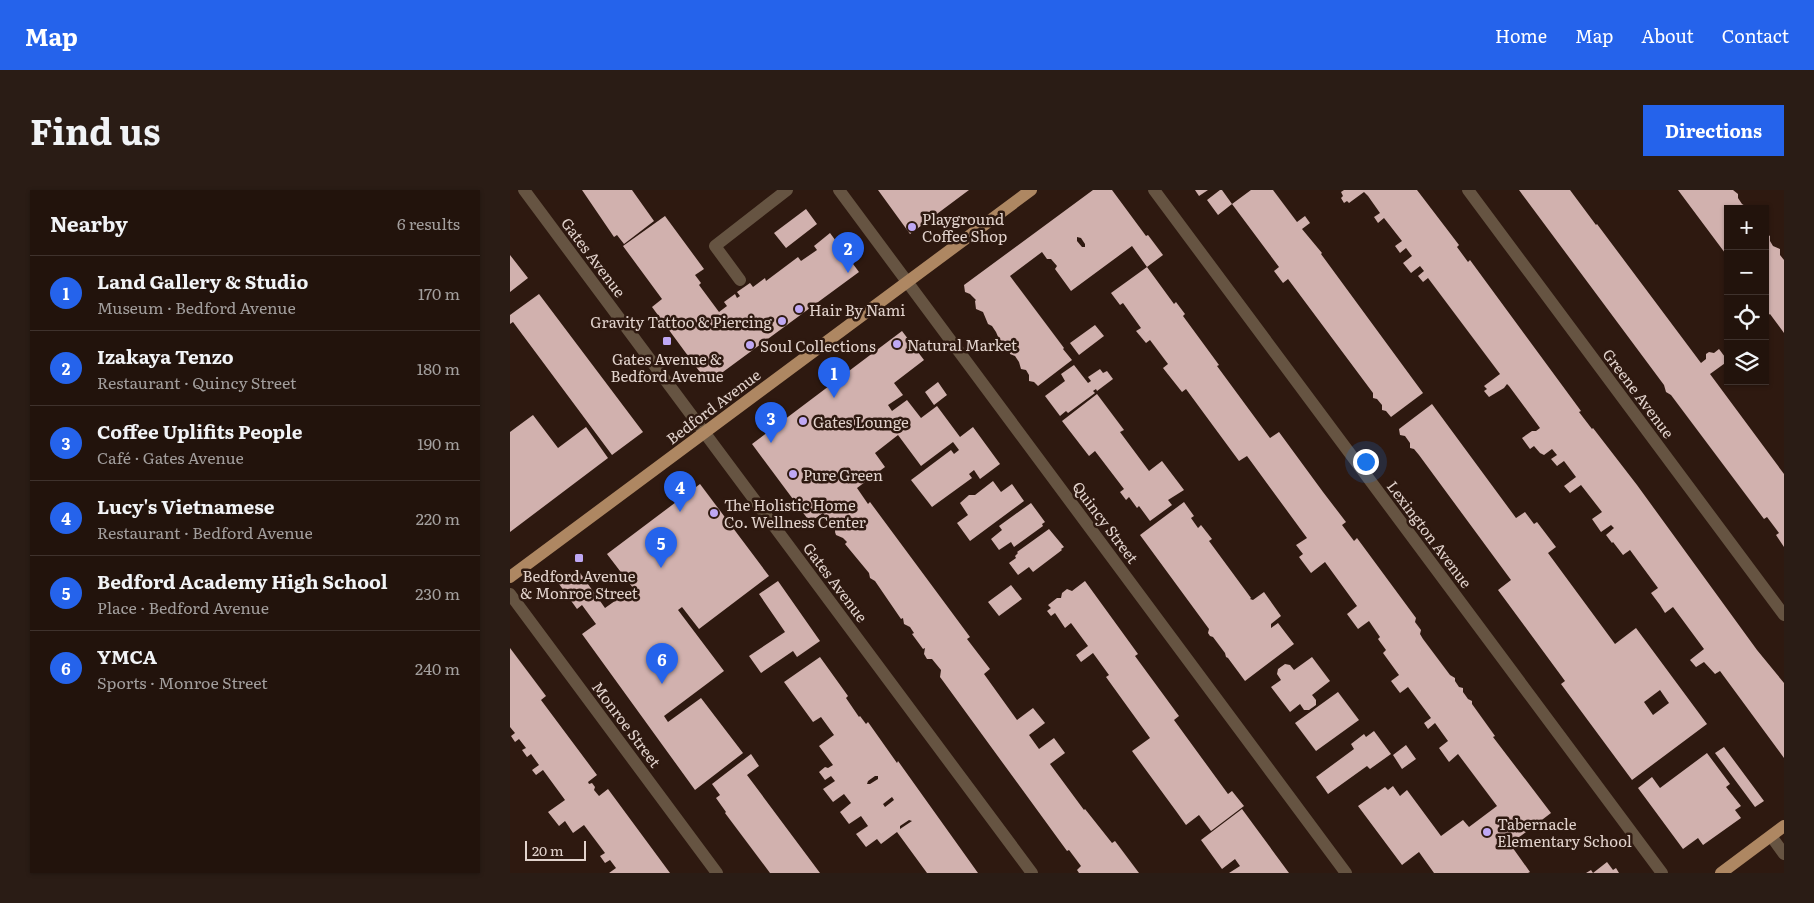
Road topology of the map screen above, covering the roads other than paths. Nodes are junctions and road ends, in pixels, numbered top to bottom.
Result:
1 (524, 190) edge
2 (787, 190) edge
3 (839, 190) edge
4 (1031, 190) edge
5 (1154, 190) edge
6 (1468, 190) edge
7 (740, 280) dead end
8 (907, 282) junction
9 (704, 432) junction
10 (510, 577) edge
11 (510, 594) edge
12 (1784, 615) edge
13 (1784, 826) edge
14 (1771, 836) junction
15 (1784, 854) edge
16 (717, 873) edge
17 (1032, 873) edge
18 (1346, 873) edge
19 (1662, 873) edge
20 (1721, 873) edge

1 - 9 street, Gates Avenue
2 - 7 street
3 - 8 street, Quincy Street
4 - 8 main road, Bedford Avenue
5 - 19 street, Lexington Avenue
6 - 12 street, Greene Avenue
8 - 9 main road, Bedford Avenue
8 - 18 street, Quincy Street
9 - 10 main road, Bedford Avenue
9 - 17 street, Gates Avenue
11 - 16 street, Monroe Street
13 - 14 main road
14 - 15 street
14 - 20 main road

